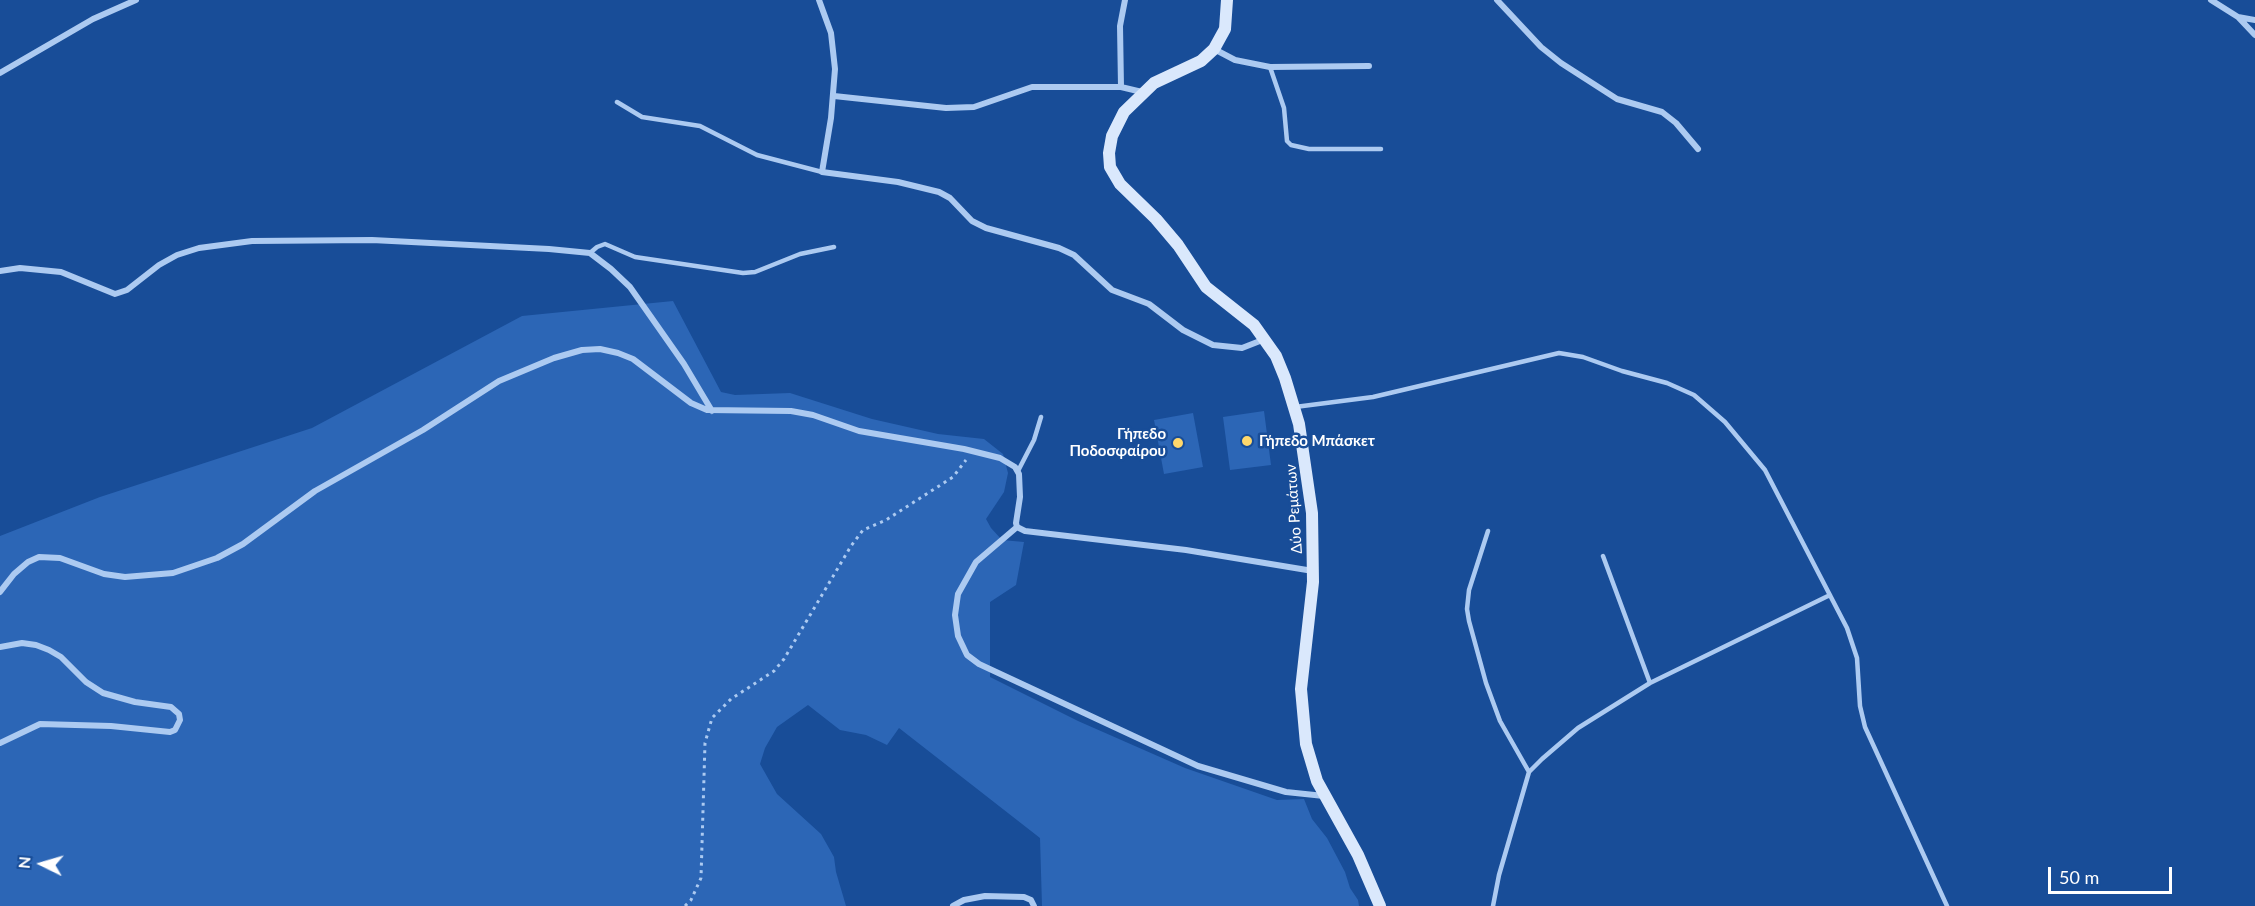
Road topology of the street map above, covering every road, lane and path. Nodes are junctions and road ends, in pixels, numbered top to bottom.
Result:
1 (136, 0) edge
2 (819, 0) edge
3 (1125, 0) edge
4 (1227, 0) edge
5 (1497, 0) edge
6 (2211, 0) edge
7 (2238, 17) junction
8 (2255, 20) edge
9 (2255, 35) edge
10 (1214, 49) junction
11 (1369, 66) dead end
12 (1270, 67) junction
13 (0, 73) edge
14 (1121, 87) junction
15 (1142, 92) junction
16 (834, 96) junction
17 (617, 102) dead end
18 (1381, 149) dead end
19 (1698, 149) dead end
20 (822, 172) junction
21 (834, 248) dead end
22 (590, 253) junction
23 (0, 271) edge
24 (1265, 339) junction
25 (1295, 406) junction
26 (712, 411) junction
27 (1041, 417) dead end
28 (980, 452) junction
29 (1018, 471) junction
30 (1017, 527) junction
31 (1488, 531) dead end
32 (1603, 556) dead end
33 (1313, 571) junction
34 (0, 592) edge
35 (1830, 595) junction
36 (0, 647) edge
37 (1650, 682) junction
38 (0, 743) edge
39 (1529, 772) junction
40 (1324, 796) junction
41 (685, 906) edge
42 (953, 906) edge
43 (1034, 906) edge
44 (1380, 906) edge
45 (1493, 906) edge
46 (1947, 906) edge

1 - 13 street
2 - 16 street
3 - 14 street
4 - 10 street
5 - 19 street
6 - 7 street
7 - 8 street
7 - 9 street
10 - 12 street
10 - 15 street, Δύο Ρεμάτων
11 - 12 street
12 - 18 lane
14 - 15 street
14 - 16 street
15 - 24 street, Δύο Ρεμάτων
16 - 20 street
17 - 20 lane
20 - 24 street
21 - 22 lane
22 - 23 street
22 - 26 street
24 - 25 street, Δύο Ρεμάτων
25 - 33 street, Δύο Ρεμάτων
25 - 35 lane
26 - 28 street
26 - 34 street
27 - 29 lane
28 - 29 street
28 - 41 path
29 - 30 street
30 - 33 street
30 - 40 street
31 - 39 lane
32 - 37 lane
33 - 40 street, Δύο Ρεμάτων
35 - 37 lane
35 - 46 lane
36 - 38 street
37 - 39 lane
39 - 45 lane
40 - 44 street, Δύο Ρεμάτων
42 - 43 street

